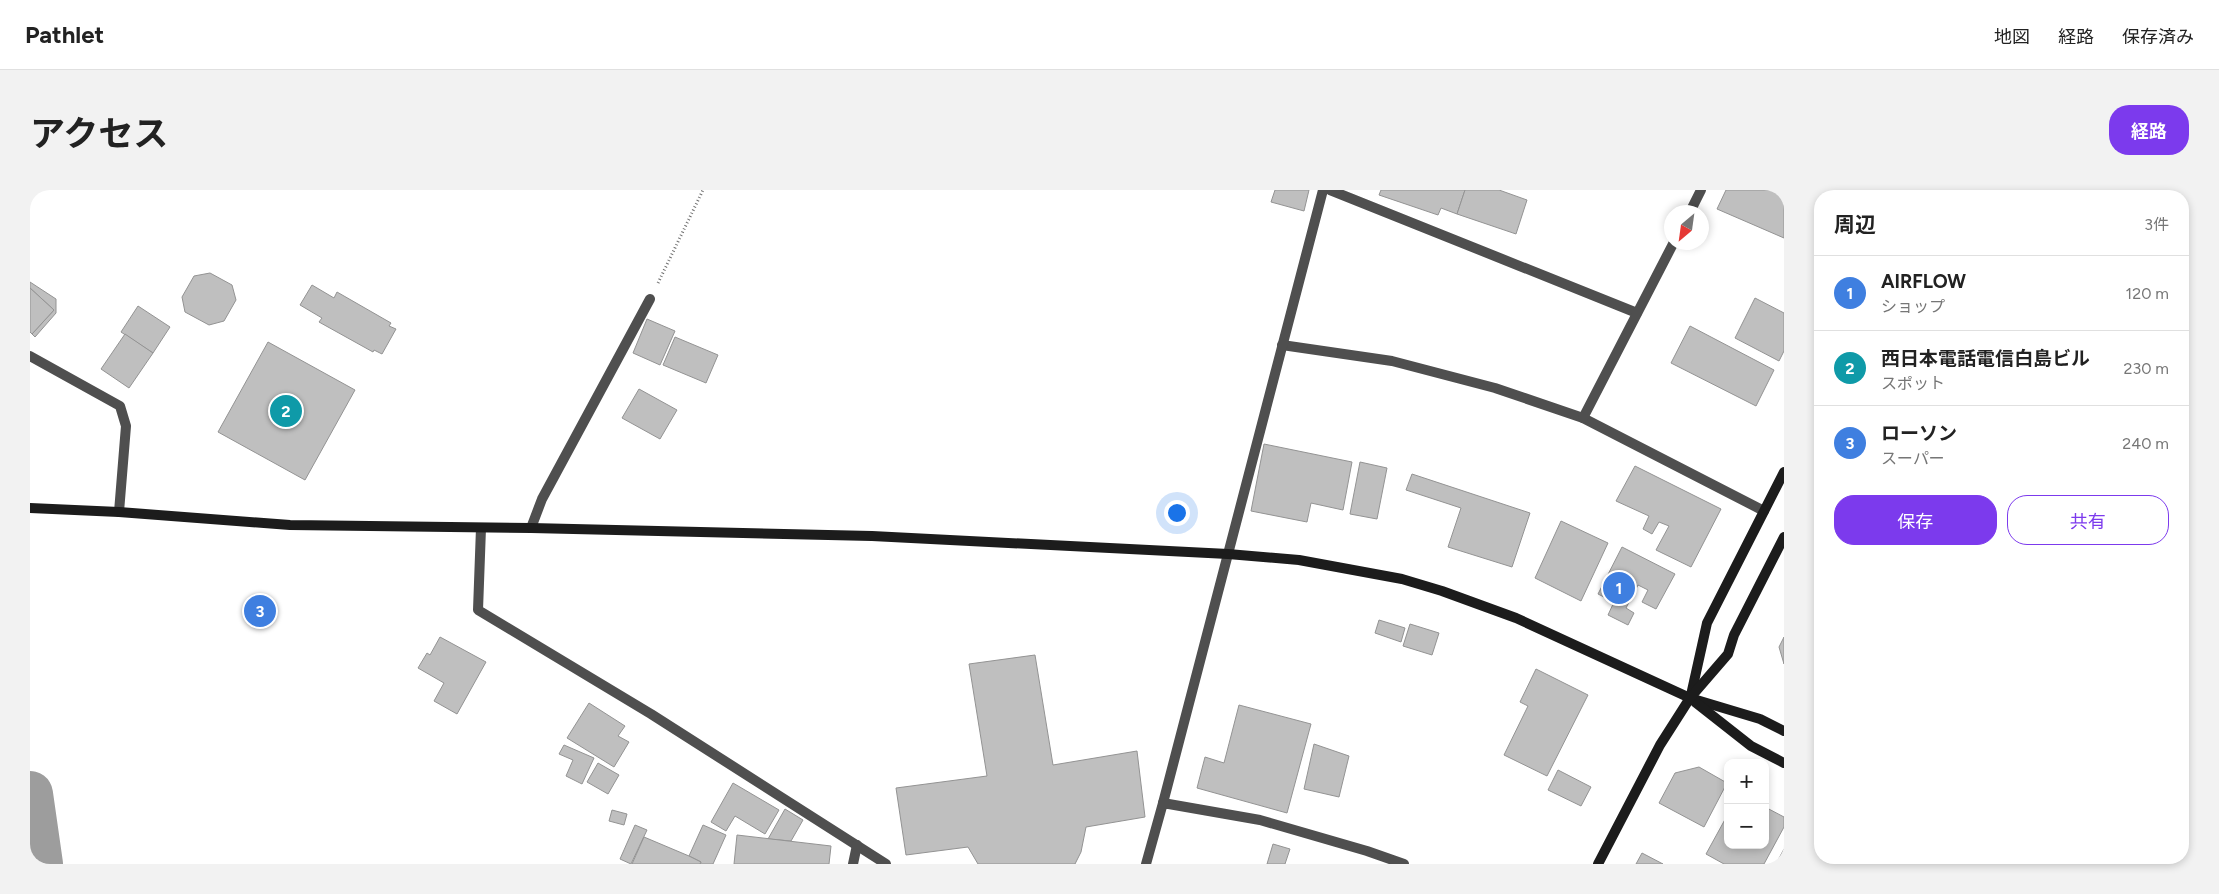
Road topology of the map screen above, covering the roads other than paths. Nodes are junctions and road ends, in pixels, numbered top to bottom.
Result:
1 (1323, 190) edge
2 (1330, 190) edge
3 (1701, 190) edge
4 (1694, 205) edge
5 (1670, 250) edge
6 (650, 299) road end
7 (1637, 313) junction
8 (1282, 345) junction
9 (30, 356) edge
10 (1583, 418) junction
11 (1784, 472) edge
12 (30, 508) edge
13 (1764, 511) junction
14 (118, 512) junction
15 (481, 528) junction
16 (531, 528) junction
17 (1784, 537) edge
18 (1228, 554) junction
19 (1690, 698) junction
20 (1784, 731) edge
21 (1784, 763) edge
22 (1163, 803) junction
23 (857, 845) junction
24 (853, 864) edge
25 (886, 864) edge
26 (1146, 864) edge
27 (1404, 864) edge
28 (1598, 864) edge

1 - 8 street
2 - 7 street
3 - 4 street
5 - 7 street
6 - 16 street
7 - 10 street
8 - 10 street
8 - 18 street
9 - 14 street
10 - 13 street
11 - 13 street
12 - 14 street
13 - 19 street
14 - 15 street
15 - 16 street
15 - 23 street
16 - 18 street
17 - 19 street
18 - 19 street
18 - 22 street
19 - 20 street
19 - 21 street
19 - 28 street
22 - 26 street
22 - 27 street
23 - 24 street
23 - 25 street

